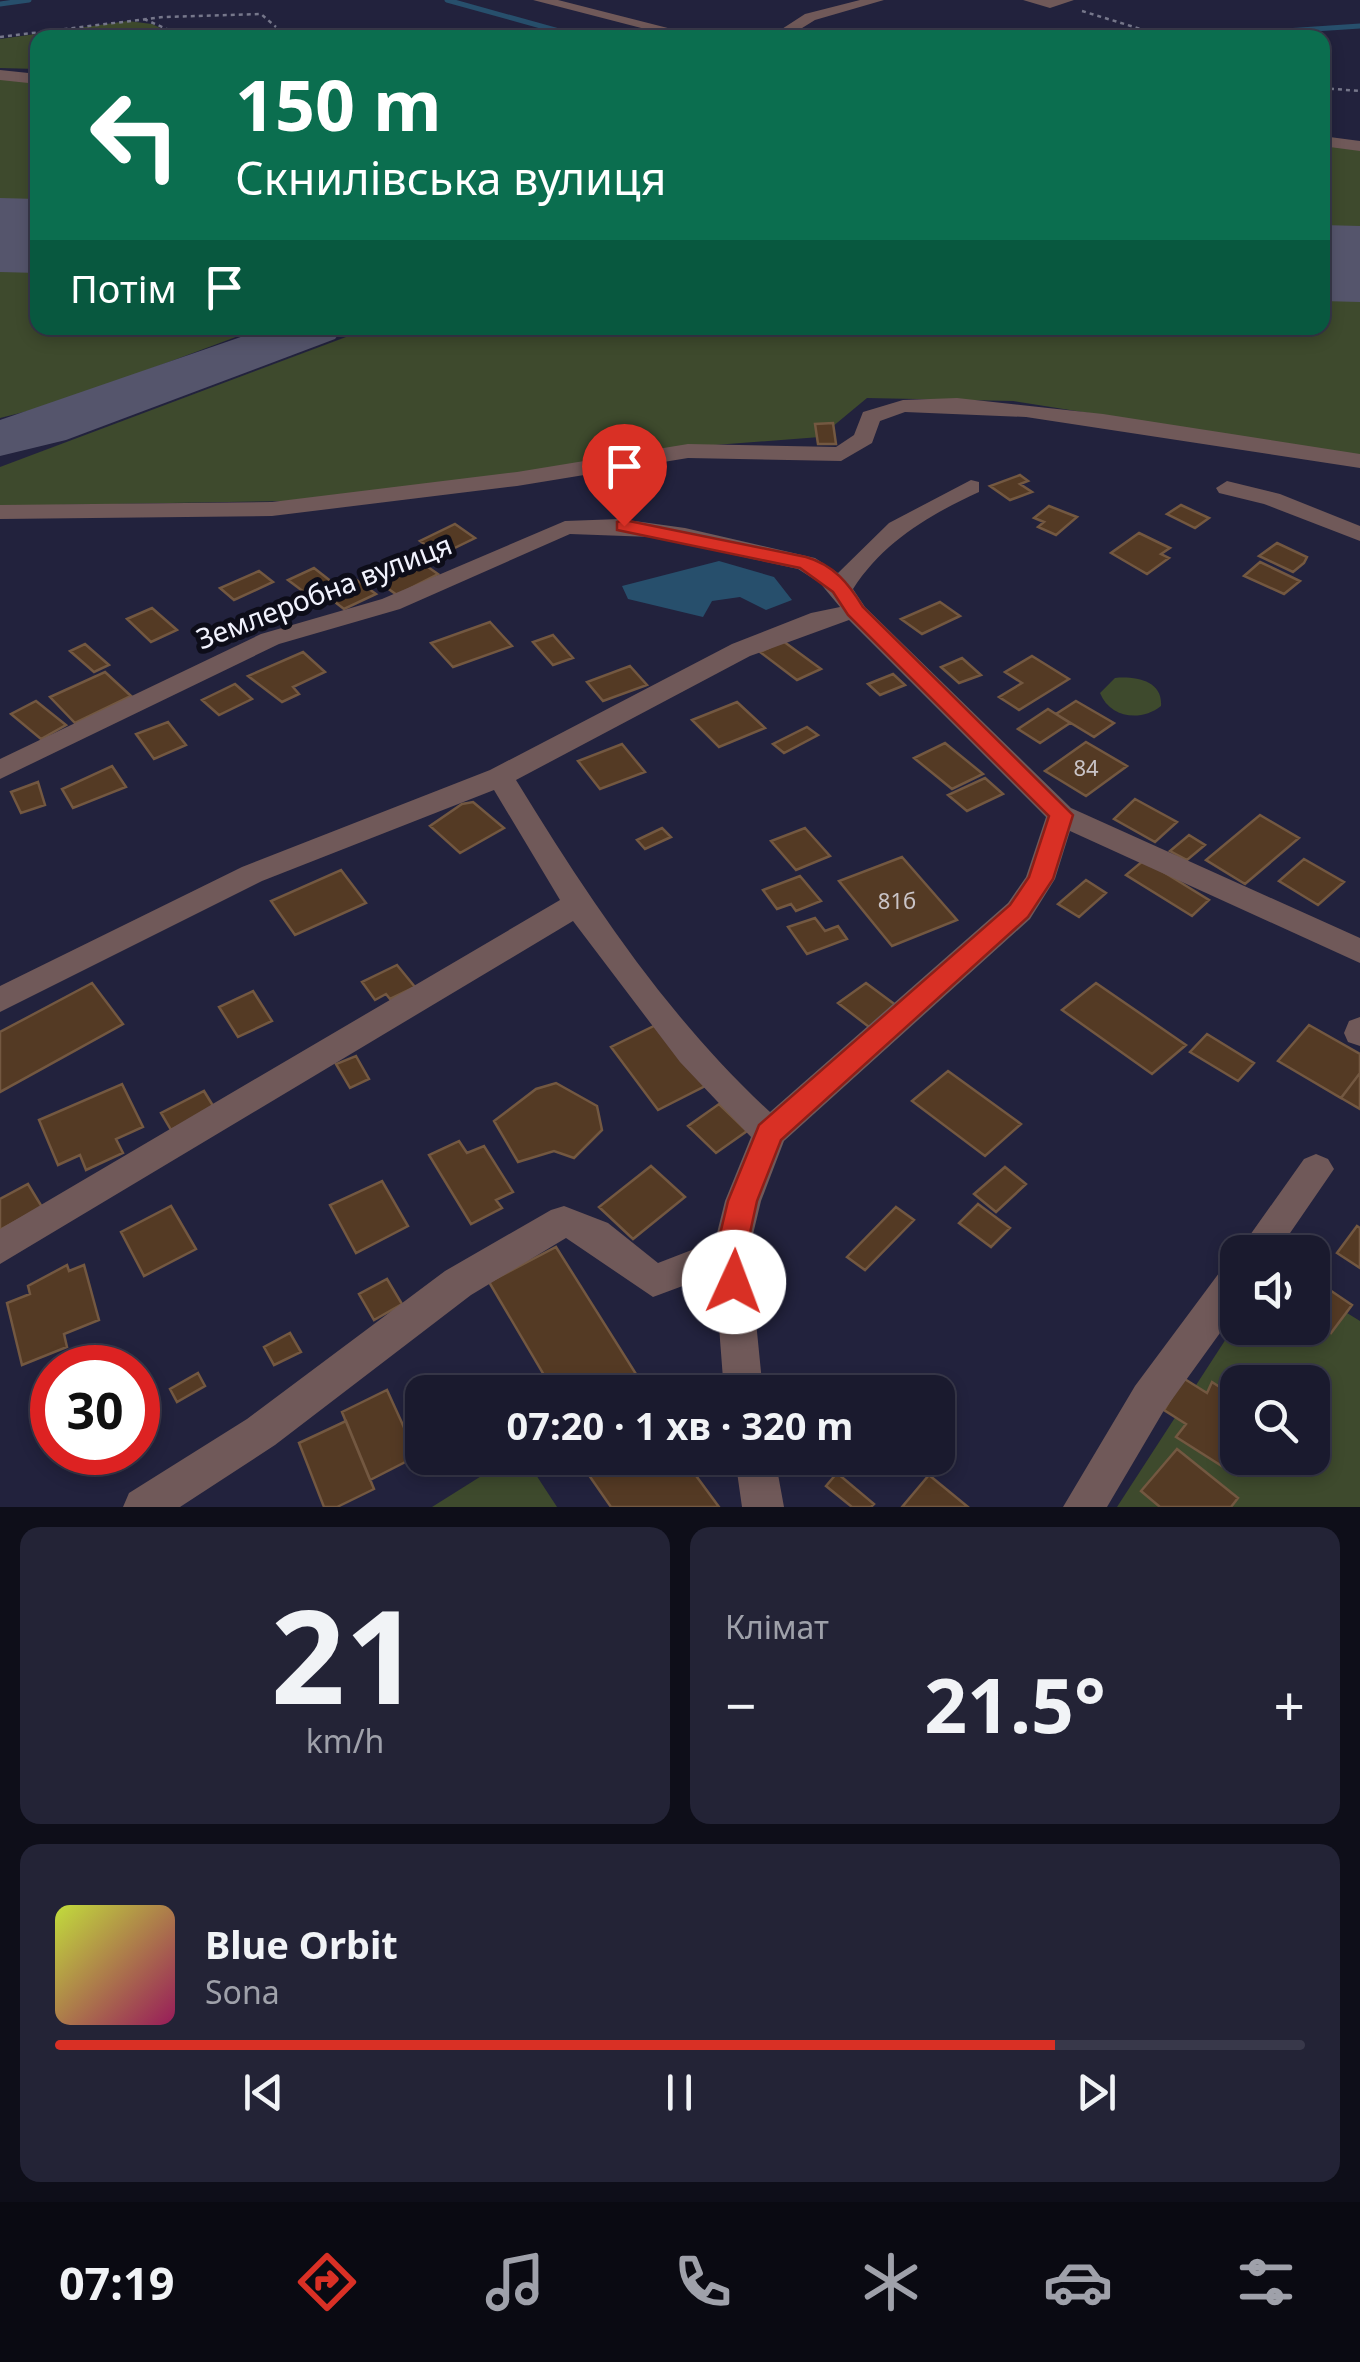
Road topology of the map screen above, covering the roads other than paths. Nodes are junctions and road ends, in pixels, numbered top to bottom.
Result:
1 (540, 0) edge
2 (877, 0) edge
3 (1030, 0) edge
4 (1067, 0) edge
5 (666, 30) edge
6 (788, 30) edge
7 (0, 75) edge
8 (30, 78) edge
9 (1330, 143) edge
10 (1360, 146) edge
11 (1360, 460) edge
12 (970, 487) dead end
13 (1226, 488) dead end
14 (0, 512) edge
15 (1360, 534) edge
16 (848, 600) junction
17 (0, 770) edge
18 (500, 778) junction
19 (1062, 815) junction
20 (577, 904) junction
21 (1360, 952) edge
22 (0, 1000) edge
23 (770, 1133) junction
24 (1316, 1170) dead end
25 (1268, 1235) edge
26 (0, 1248) edge
27 (731, 1251) junction
28 (1220, 1302) edge
29 (742, 1375) edge
30 (757, 1475) edge
31 (144, 1507) edge
32 (763, 1507) edge
33 (1084, 1507) edge

1 - 5 street
2 - 6 street
3 - 4 street
7 - 8 street
9 - 10 street
11 - 14 street
12 - 16 street
13 - 15 street
16 - 17 street, Землеробна вулиця
16 - 18 street
16 - 19 street, Землеробна вулиця
18 - 20 street
18 - 22 street
19 - 21 street, Землеробна вулиця
19 - 23 street
20 - 23 street
20 - 26 street
23 - 27 street
24 - 25 street
27 - 29 street
27 - 31 street
28 - 33 street
30 - 32 street

